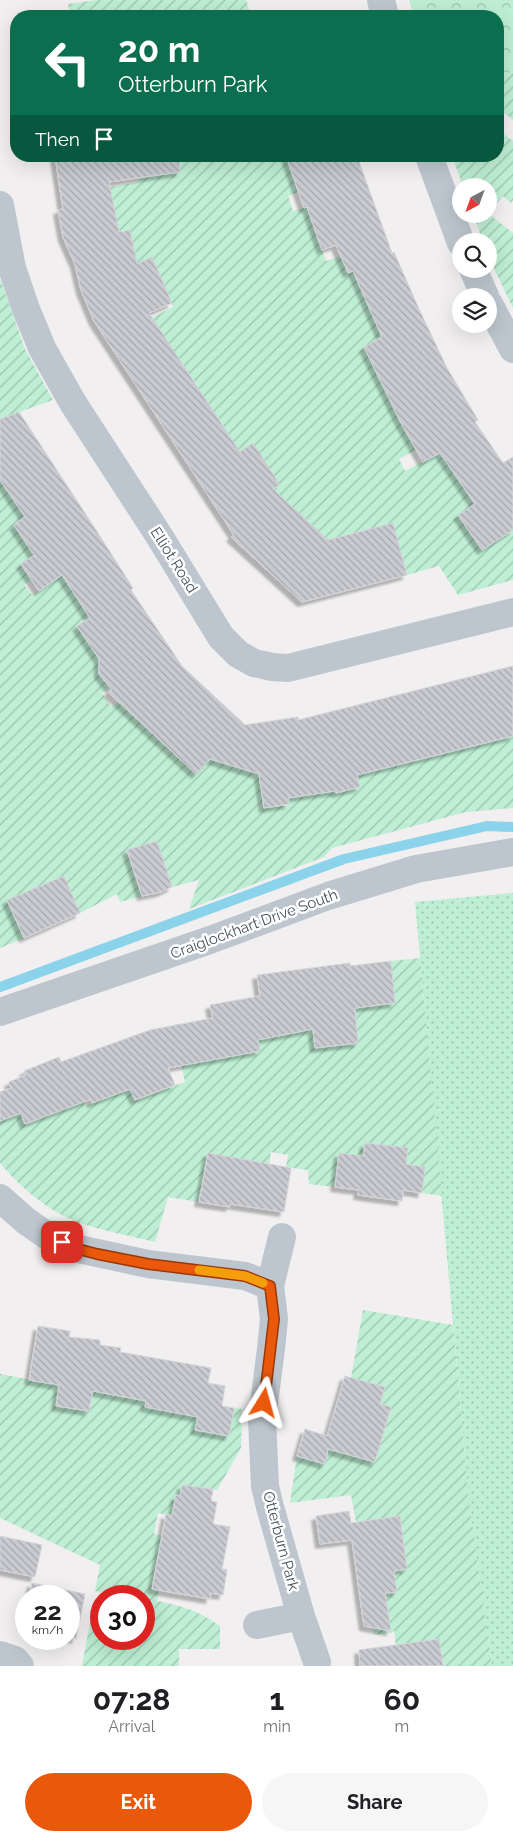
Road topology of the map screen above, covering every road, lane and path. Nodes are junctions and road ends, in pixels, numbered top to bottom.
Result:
1 (431, 162) edge
2 (0, 205) edge
3 (457, 233) edge
4 (497, 319) edge
5 (513, 349) edge
6 (513, 612) edge
7 (513, 852) edge
8 (0, 1012) edge
9 (0, 1198) edge
10 (282, 1237) dead end
11 (270, 1286) junction
12 (301, 1616) junction
13 (256, 1625) dead end
14 (0, 1655) edge
15 (317, 1662) dead end
16 (20, 1666) edge

1 - 3 street
2 - 6 street, Elliot Road
4 - 5 street
7 - 8 street, Craiglockhart Drive South
9 - 11 street
10 - 11 street, Otterburn Park
11 - 12 street, Otterburn Park
12 - 13 street
12 - 15 street, Otterburn Park
14 - 16 street

